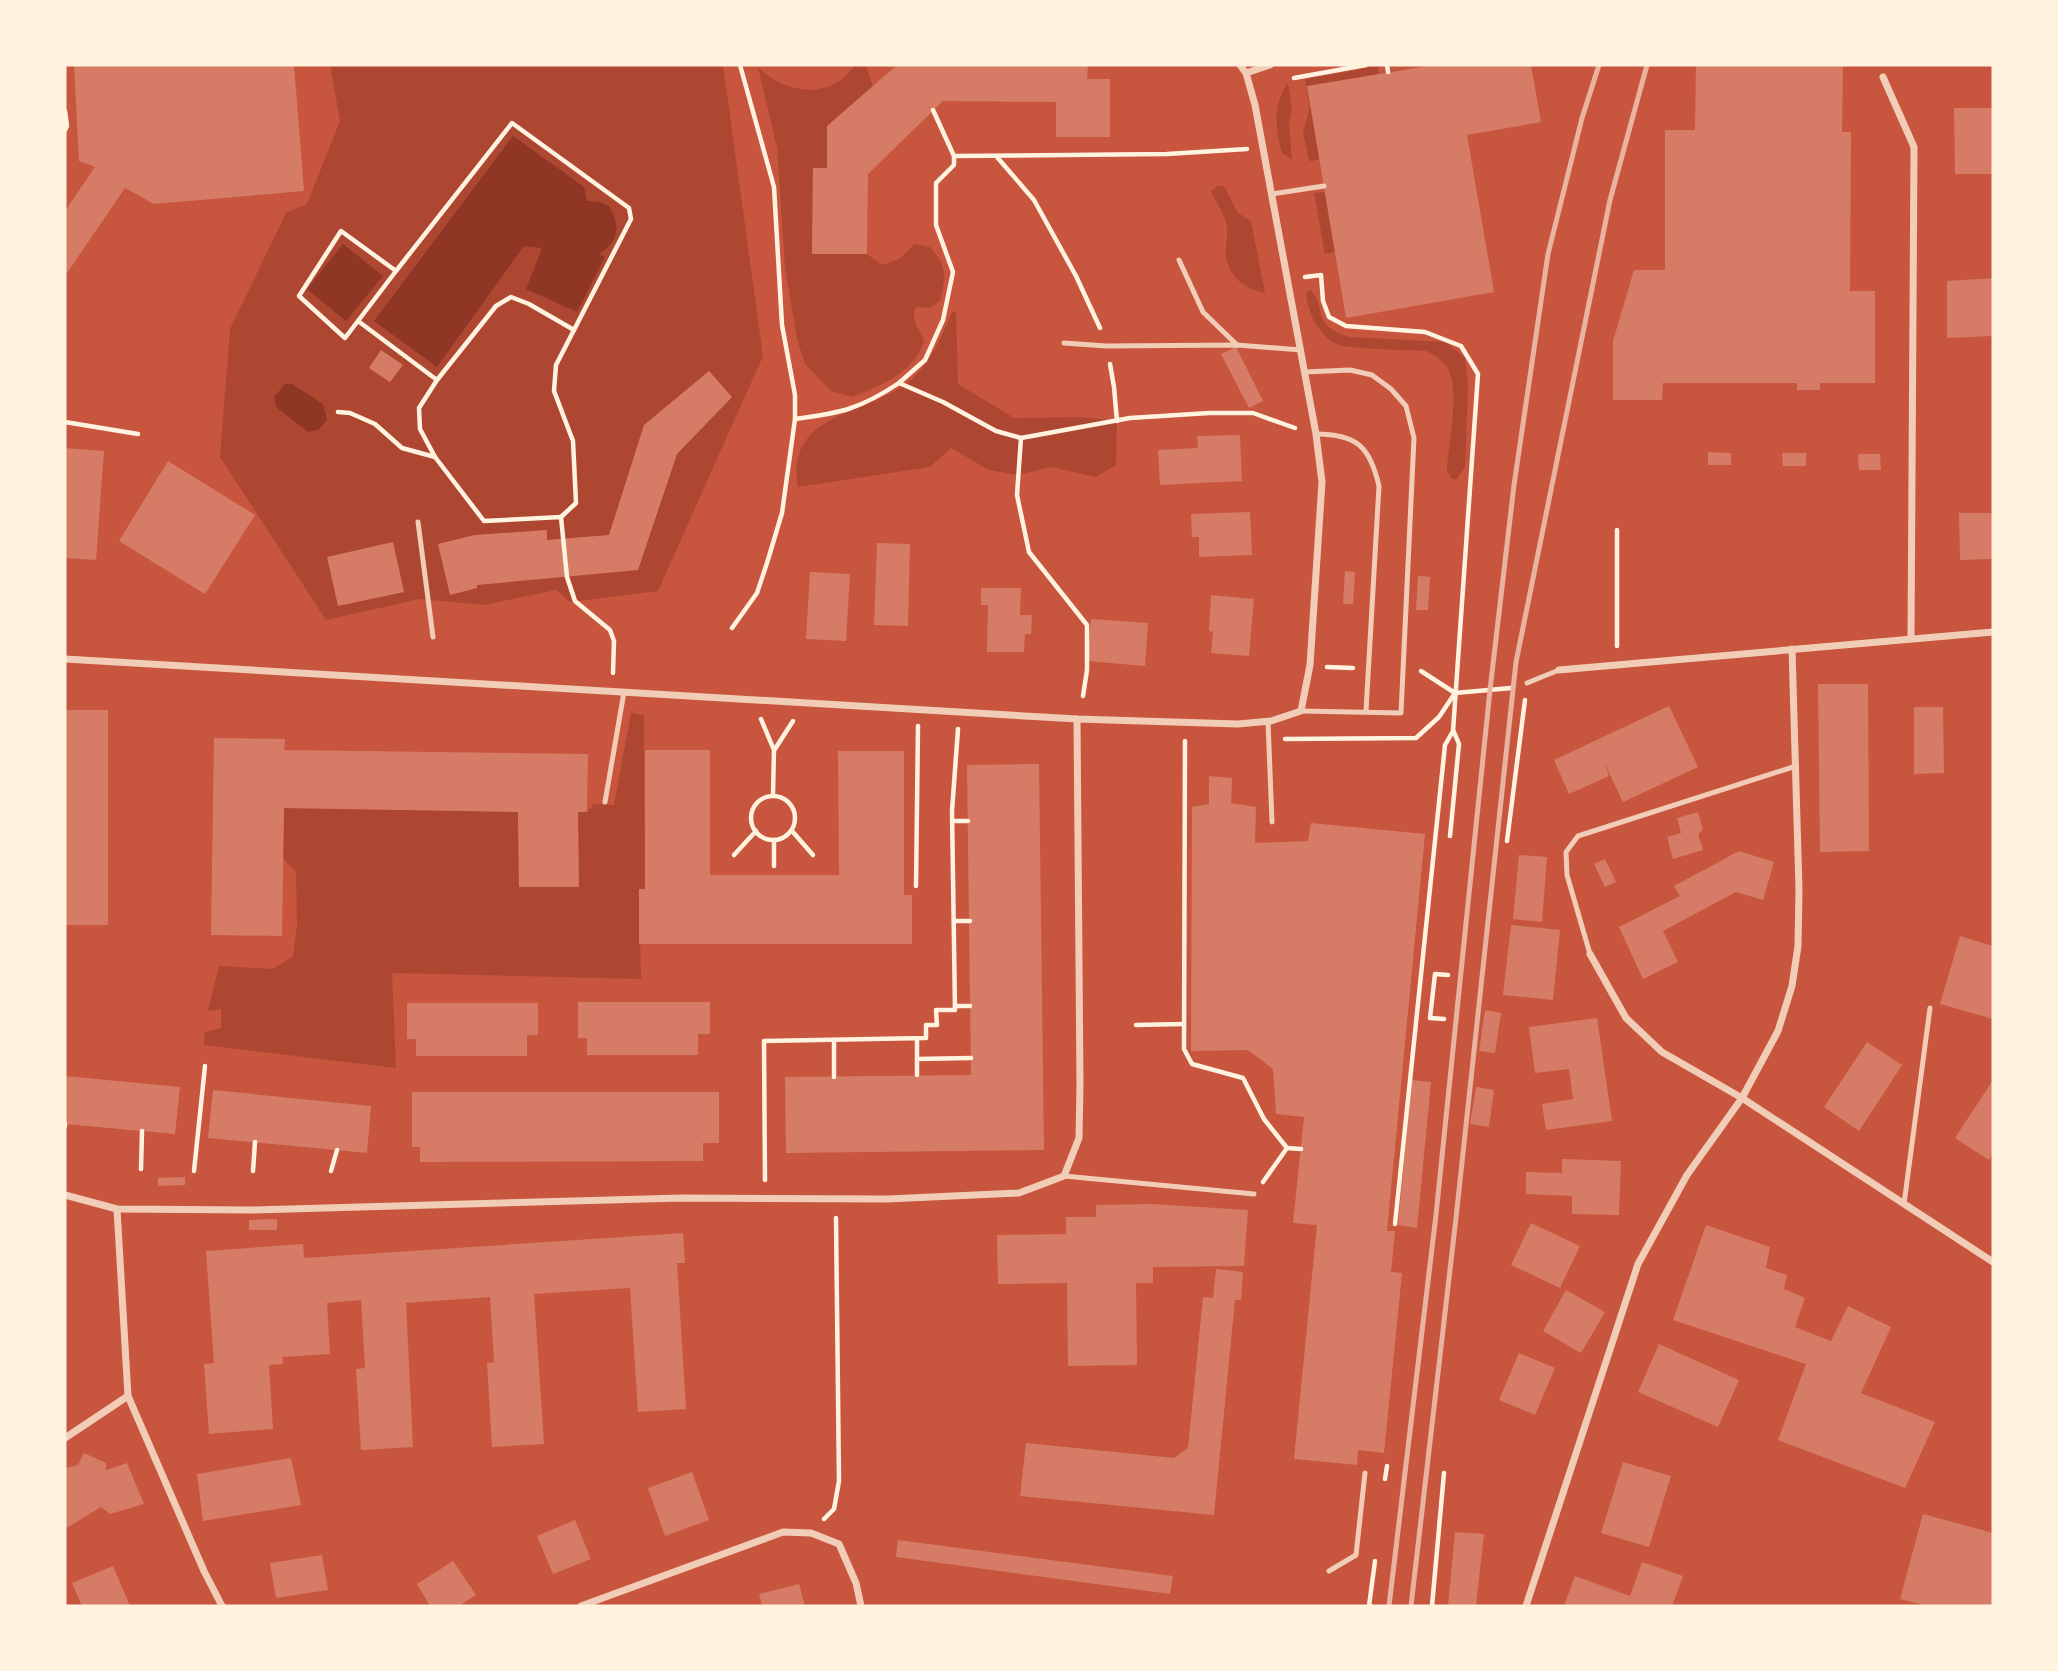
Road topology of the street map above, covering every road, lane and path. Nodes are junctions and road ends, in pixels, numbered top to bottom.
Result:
1 (740, 65) edge
2 (1240, 65) edge
3 (1270, 65) edge
4 (1366, 65) edge
5 (1387, 65) edge
6 (1388, 72) dead end
7 (1247, 73) junction
8 (1883, 77) dead end
9 (1294, 78) dead end
10 (933, 110) dead end
11 (65, 111) edge
12 (65, 130) edge
13 (1262, 146) junction
14 (954, 156) junction
15 (996, 157) junction
16 (1324, 186) dead end
17 (1272, 194) junction
18 (1179, 260) dead end
19 (396, 271) junction
20 (358, 321) junction
21 (575, 330) junction
22 (1064, 343) dead end
23 (1237, 345) junction
24 (1106, 346) junction
25 (1301, 350) junction
26 (1305, 372) junction
27 (437, 380) junction
28 (899, 383) junction
29 (338, 412) dead end
30 (795, 419) junction
31 (1117, 421) junction
32 (65, 422) edge
33 (138, 433) dead end
34 (1317, 433) junction
35 (1021, 438) junction
36 (435, 457) junction
37 (561, 517) junction
38 (418, 522) dead end
39 (1617, 530) dead end
40 (732, 628) dead end
41 (1993, 632) edge
42 (433, 637) dead end
43 (1912, 638) junction
44 (1792, 649) junction
45 (65, 659) edge
46 (1619, 664) junction
47 (1559, 670) joint
48 (1421, 671) dead end
49 (1527, 683) joint
50 (1513, 687) dead end
51 (612, 692) junction
52 (624, 692) junction
53 (1455, 693) junction
54 (1083, 696) dead end
55 (761, 700) junction
56 (795, 702) junction
57 (1301, 712) junction
58 (1366, 712) junction
59 (1077, 719) junction
60 (1268, 721) junction
61 (1185, 722) junction
62 (918, 726) dead end
63 (958, 728) dead end
64 (1453, 731) junction
65 (1269, 738) junction
66 (1197, 741) dead end
67 (1185, 742) junction
68 (774, 750) junction
69 (1796, 766) junction
70 (773, 795) junction
71 (605, 802) dead end
72 (952, 821) junction
73 (968, 821) dead end
74 (1272, 822) dead end
75 (756, 831) junction
76 (792, 831) junction
77 (1450, 836) dead end
78 (774, 840) junction
79 (1507, 841) dead end
80 (734, 855) dead end
81 (813, 855) dead end
82 (774, 866) dead end
83 (916, 886) dead end
84 (954, 921) junction
85 (970, 921) dead end
86 (1590, 954) joint
87 (1448, 975) dead end
88 (1421, 993) junction
89 (1433, 995) junction
90 (955, 1006) junction
91 (970, 1006) dead end
92 (1930, 1008) dead end
93 (1444, 1019) dead end
94 (1184, 1024) junction
95 (1136, 1025) dead end
96 (917, 1039) junction
97 (834, 1040) junction
98 (971, 1058) dead end
99 (917, 1059) junction
100 (205, 1066) dead end
101 (917, 1075) dead end
102 (834, 1077) dead end
103 (1742, 1098) junction
104 (142, 1131) dead end
105 (255, 1142) dead end
106 (1287, 1148) junction
107 (1301, 1149) dead end
108 (337, 1150) dead end
109 (141, 1169) dead end
110 (194, 1171) dead end
111 (253, 1171) dead end
112 (331, 1171) dead end
113 (1064, 1176) junction
114 (1254, 1194) joint
115 (65, 1195) edge
116 (765, 1198) junction
117 (835, 1198) junction
118 (1904, 1203) junction
119 (117, 1209) junction
120 (1395, 1224) dead end
121 (1993, 1262) edge
122 (128, 1396) junction
123 (65, 1438) edge
124 (1365, 1473) dead end
125 (1444, 1473) dead end
126 (811, 1532) junction
127 (1329, 1571) dead end
128 (222, 1606) edge
129 (581, 1606) edge
130 (861, 1606) edge
131 (1432, 1606) edge
132 (1526, 1606) edge

1 - 30 path
2 - 7 street
3 - 7 street
4 - 9 path
5 - 6 path
7 - 13 street
8 - 43 street
10 - 14 path
11 - 12 path
13 - 15 path
13 - 17 street
14 - 15 path
14 - 28 path
15 - 24 path
16 - 17 lane
17 - 25 street
18 - 23 lane
19 - 20 path
19 - 20 path
19 - 21 path
20 - 27 path
21 - 27 path
21 - 37 path
22 - 24 lane
23 - 24 lane
23 - 25 lane
24 - 31 path
25 - 26 street
26 - 34 street
26 - 58 lane
27 - 36 path
28 - 30 path
28 - 35 path
29 - 36 path
30 - 40 path
31 - 34 path
31 - 35 path
32 - 33 path
34 - 57 street
34 - 58 lane
35 - 54 path
36 - 37 path
37 - 51 path
38 - 42 lane
39 - 46 path
41 - 43 street
43 - 44 street
44 - 46 street
44 - 69 street
45 - 51 street
46 - 47 street
47 - 49 lane
48 - 53 path
49 - 79 path
50 - 53 path
51 - 52 street
52 - 55 street
52 - 71 lane
53 - 64 path
53 - 65 path
55 - 56 street
55 - 68 path
56 - 59 street
56 - 68 path
57 - 58 lane
57 - 60 street
59 - 61 street
59 - 113 street
60 - 61 street
60 - 65 lane
61 - 67 path
62 - 83 path
63 - 72 path
64 - 77 path
64 - 88 path
65 - 74 lane
66 - 67 path
67 - 94 path
68 - 70 path
69 - 86 lane
69 - 103 street
70 - 75 path
70 - 76 path
72 - 73 path
72 - 84 path
75 - 78 path
75 - 80 path
76 - 78 path
76 - 81 path
78 - 82 path
84 - 85 path
84 - 90 path
86 - 103 street
87 - 89 path
88 - 89 path
88 - 120 path
89 - 93 path
90 - 91 path
90 - 96 path
92 - 118 lane
94 - 95 path
94 - 106 path
96 - 97 path
96 - 99 path
97 - 102 path
97 - 116 path
98 - 99 path
99 - 101 path
100 - 110 path
103 - 118 street
103 - 132 street
104 - 109 path
105 - 111 path
106 - 107 path
106 - 114 path
108 - 112 path
113 - 114 lane
113 - 117 street
115 - 119 street
116 - 117 street
116 - 119 street
117 - 126 path
118 - 121 street
119 - 122 street
122 - 123 street
122 - 128 street
124 - 127 lane
125 - 131 path
126 - 129 street
126 - 130 street

